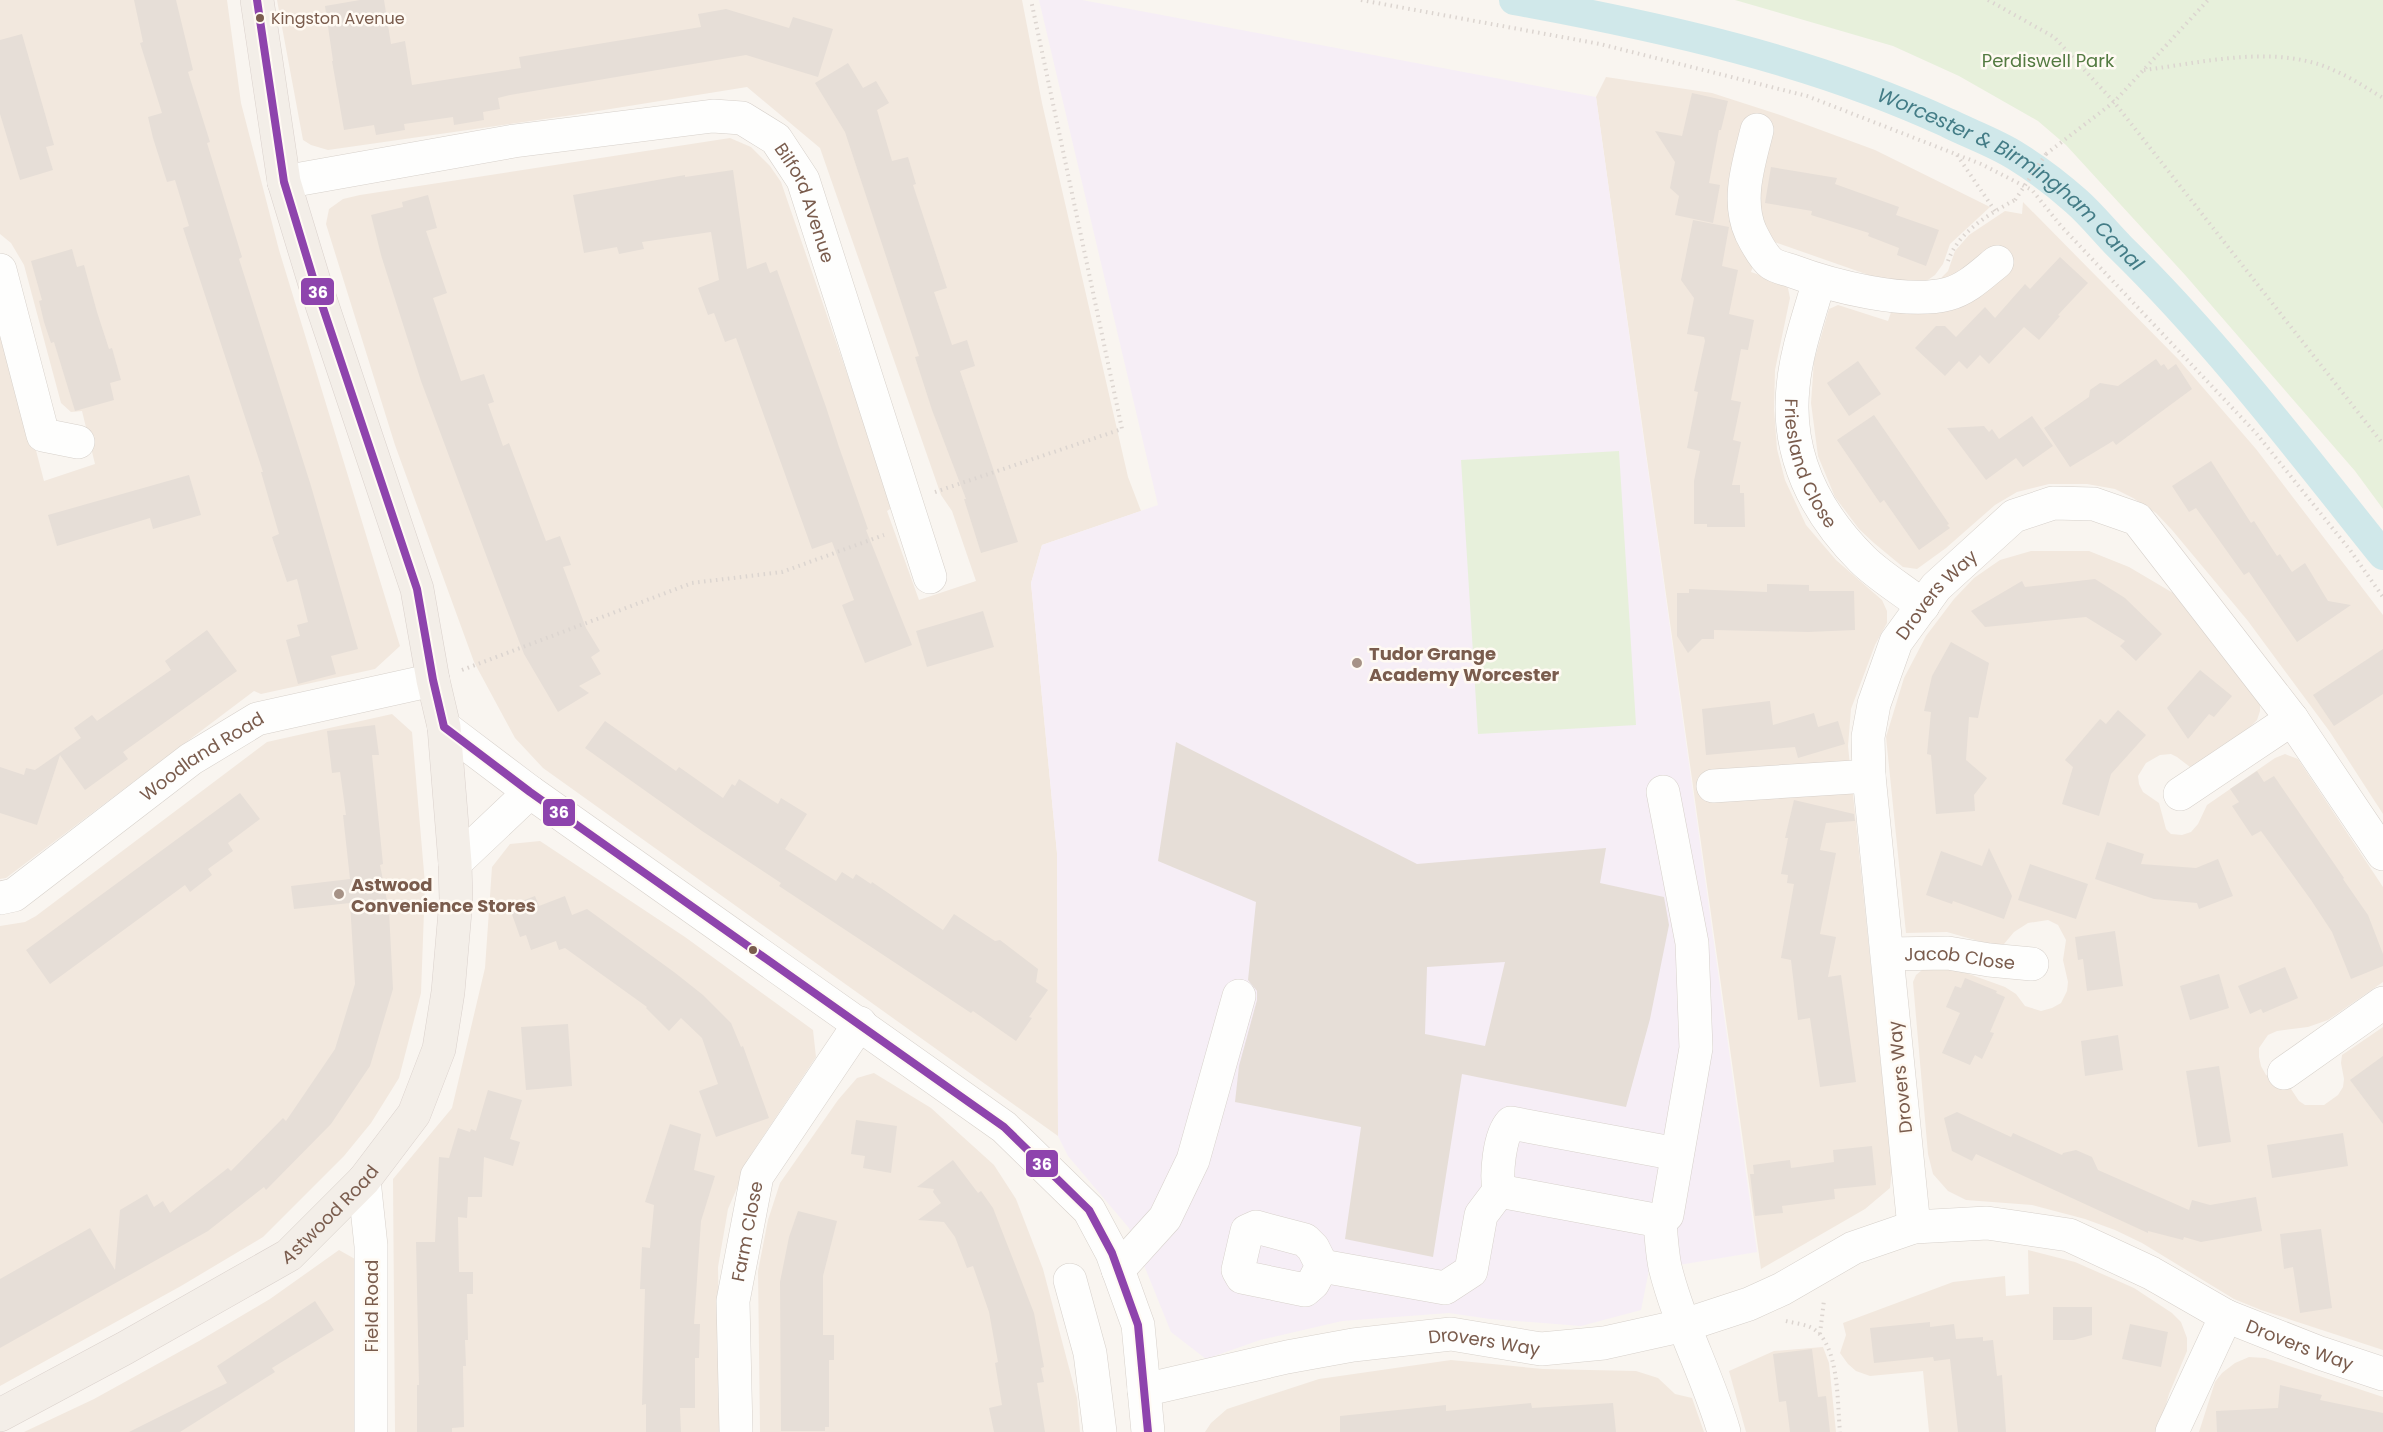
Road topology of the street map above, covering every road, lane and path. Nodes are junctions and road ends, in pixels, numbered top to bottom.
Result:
1 (257, 0) edge
2 (1030, 0) edge
3 (1361, 0) edge
4 (1988, 0) edge
5 (2208, 0) edge
6 (2144, 70) junction
7 (2383, 98) edge
8 (2114, 102) junction
9 (1757, 130) dead end
10 (1957, 155) junction
11 (284, 182) junction
12 (1995, 211) junction
13 (1997, 262) dead end
14 (1945, 268) dead end
15 (0, 270) edge
16 (1819, 281) junction
17 (78, 442) dead end
18 (2383, 444) edge
19 (909, 513) junction
20 (930, 577) dead end
21 (2383, 597) edge
22 (1923, 606) junction
23 (433, 681) junction
24 (2292, 719) junction
25 (444, 727) junction
26 (1869, 776) junction
27 (1713, 786) dead end
28 (530, 792) junction
29 (1663, 792) dead end
30 (2180, 794) dead end
31 (2383, 854) edge
32 (455, 863) junction
33 (0, 898) edge
34 (1888, 954) junction
35 (2032, 964) dead end
36 (1239, 996) dead end
37 (2383, 1003) edge
38 (860, 1023) junction
39 (2284, 1073) dead end
40 (1677, 1154) junction
41 (364, 1180) junction
42 (1499, 1191) junction
43 (1660, 1221) junction
44 (1914, 1227) junction
45 (1322, 1266) dead end
46 (1118, 1270) junction
47 (1070, 1280) dead end
48 (1749, 1304) junction
49 (2226, 1316) junction
50 (1685, 1325) junction
51 (1140, 1347) junction
52 (1090, 1353) junction
53 (2383, 1374) edge
54 (1144, 1390) junction
55 (0, 1415) edge
56 (371, 1432) edge
57 (736, 1432) edge
58 (1101, 1432) edge
59 (1148, 1432) edge
60 (1724, 1432) edge
61 (1840, 1432) edge
62 (2172, 1432) edge

1 - 11 main road, Astwood Road
2 - 19 path
3 - 10 path
4 - 8 path
5 - 6 path
6 - 7 path
6 - 8 path
8 - 12 path, bridge
8 - 18 path
9 - 16 street
10 - 12 path
10 - 21 path
11 - 19 street, Bilford Avenue
11 - 23 main road, Astwood Road
12 - 14 path
13 - 16 street
15 - 17 street
16 - 22 street, Friesland Close
19 - 20 street, Bilford Avenue
19 - 23 path
22 - 24 street, Drovers Way
22 - 26 street, Drovers Way
23 - 25 main road, Astwood Road
23 - 33 street, Woodland Road
24 - 30 street
24 - 31 street, Drovers Way
25 - 28 street
25 - 32 main road, Astwood Road
26 - 27 street
26 - 34 street, Drovers Way
28 - 32 street
28 - 38 street
29 - 40 street
32 - 41 main road, Astwood Road
34 - 35 street, Jacob Close
34 - 44 street, Drovers Way
36 - 46 street
37 - 39 street
38 - 46 street
38 - 57 street, Farm Close
40 - 42 street
40 - 43 street
41 - 55 main road, Astwood Road
41 - 56 street, Field Road
42 - 43 street
42 - 45 street
43 - 50 street
44 - 48 street, Drovers Way
44 - 49 street, Drovers Way
46 - 51 street
47 - 52 street
48 - 50 street, Drovers Way
48 - 61 path
49 - 53 street, Drovers Way
49 - 62 street
50 - 54 street, Drovers Way
50 - 60 street
51 - 52 street
51 - 54 street
52 - 58 street
54 - 59 street

